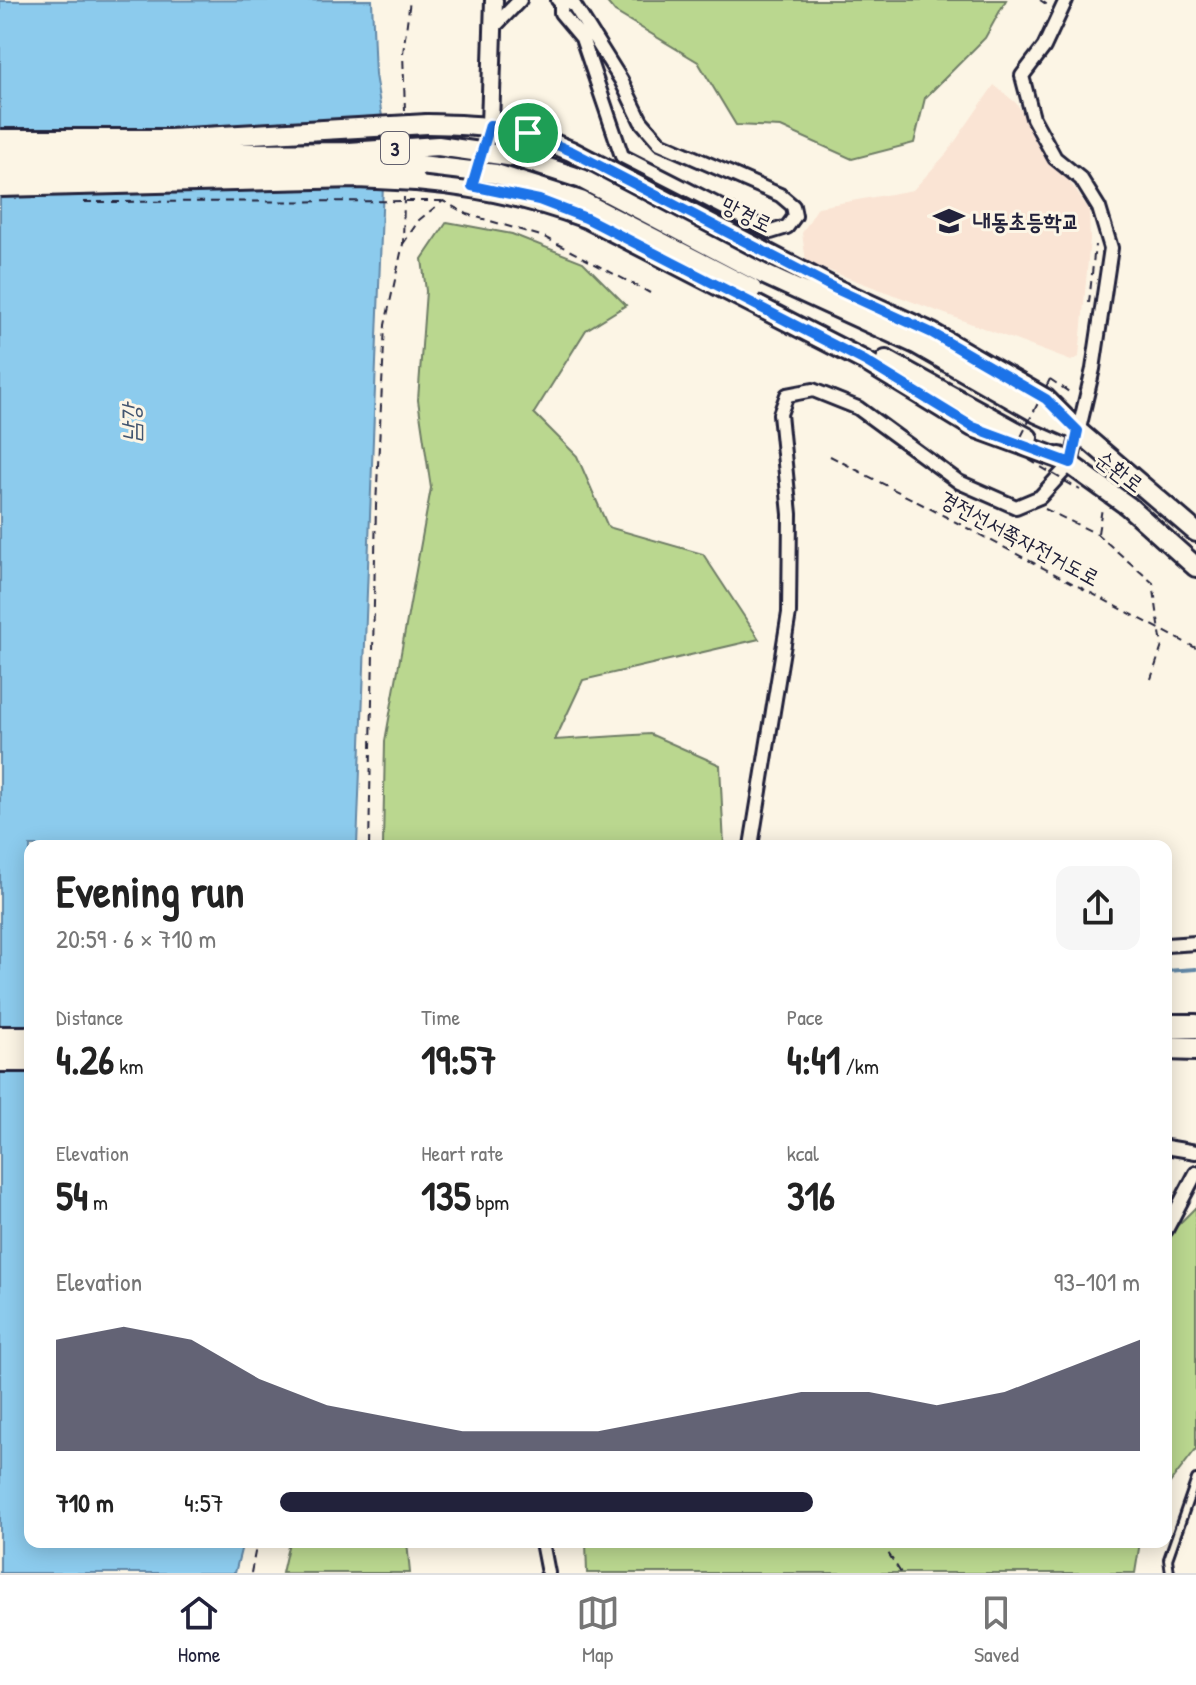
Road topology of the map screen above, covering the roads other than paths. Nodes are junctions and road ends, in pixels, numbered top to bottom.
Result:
1 (494, 0) edge
2 (520, 0) edge
3 (1066, 0) edge
4 (559, 1) edge
5 (493, 28) junction
6 (490, 125) junction
7 (0, 139) edge
8 (0, 155) edge
9 (0, 172) edge
10 (472, 186) junction
11 (0, 187) edge
12 (758, 282) junction
13 (1078, 431) junction
14 (1071, 463) junction
15 (1196, 532) edge
16 (1196, 567) edge
17 (752, 840) edge
18 (1196, 943) edge
19 (1172, 945) edge
20 (1172, 1026) edge
21 (1196, 1026) edge
22 (0, 1038) edge
23 (24, 1038) edge
24 (1172, 1048) edge
25 (1196, 1049) edge
26 (0, 1060) edge
27 (24, 1060) edge
28 (1172, 1148) edge
29 (1196, 1152) edge
30 (1196, 1173) edge
31 (1172, 1219) edge
32 (1196, 1479) edge
33 (543, 1548) edge
34 (1172, 1548) edge
35 (1172, 1548) edge
36 (548, 1573) edge
37 (1170, 1573) edge

1 - 5 street
2 - 5 street
3 - 13 street
4 - 4 street
5 - 6 street
6 - 7 main road, 망경로, bridge
6 - 10 main road
6 - 13 main road, 망경로
8 - 12 main road, 3, bridge
9 - 12 main road, 3, bridge
10 - 11 main road, bridge
10 - 14 main road
12 - 13 main road, 순환로 / 3
12 - 14 main road, 순환로 / 3
13 - 14 street
13 - 15 main road, 순환로 / 3
14 - 16 main road, 순환로 / 3
14 - 17 street
18 - 19 street
20 - 21 highway
22 - 23 highway
24 - 25 highway
26 - 27 highway
28 - 29 street
30 - 31 street
32 - 34 lane
33 - 36 street
35 - 37 lane

